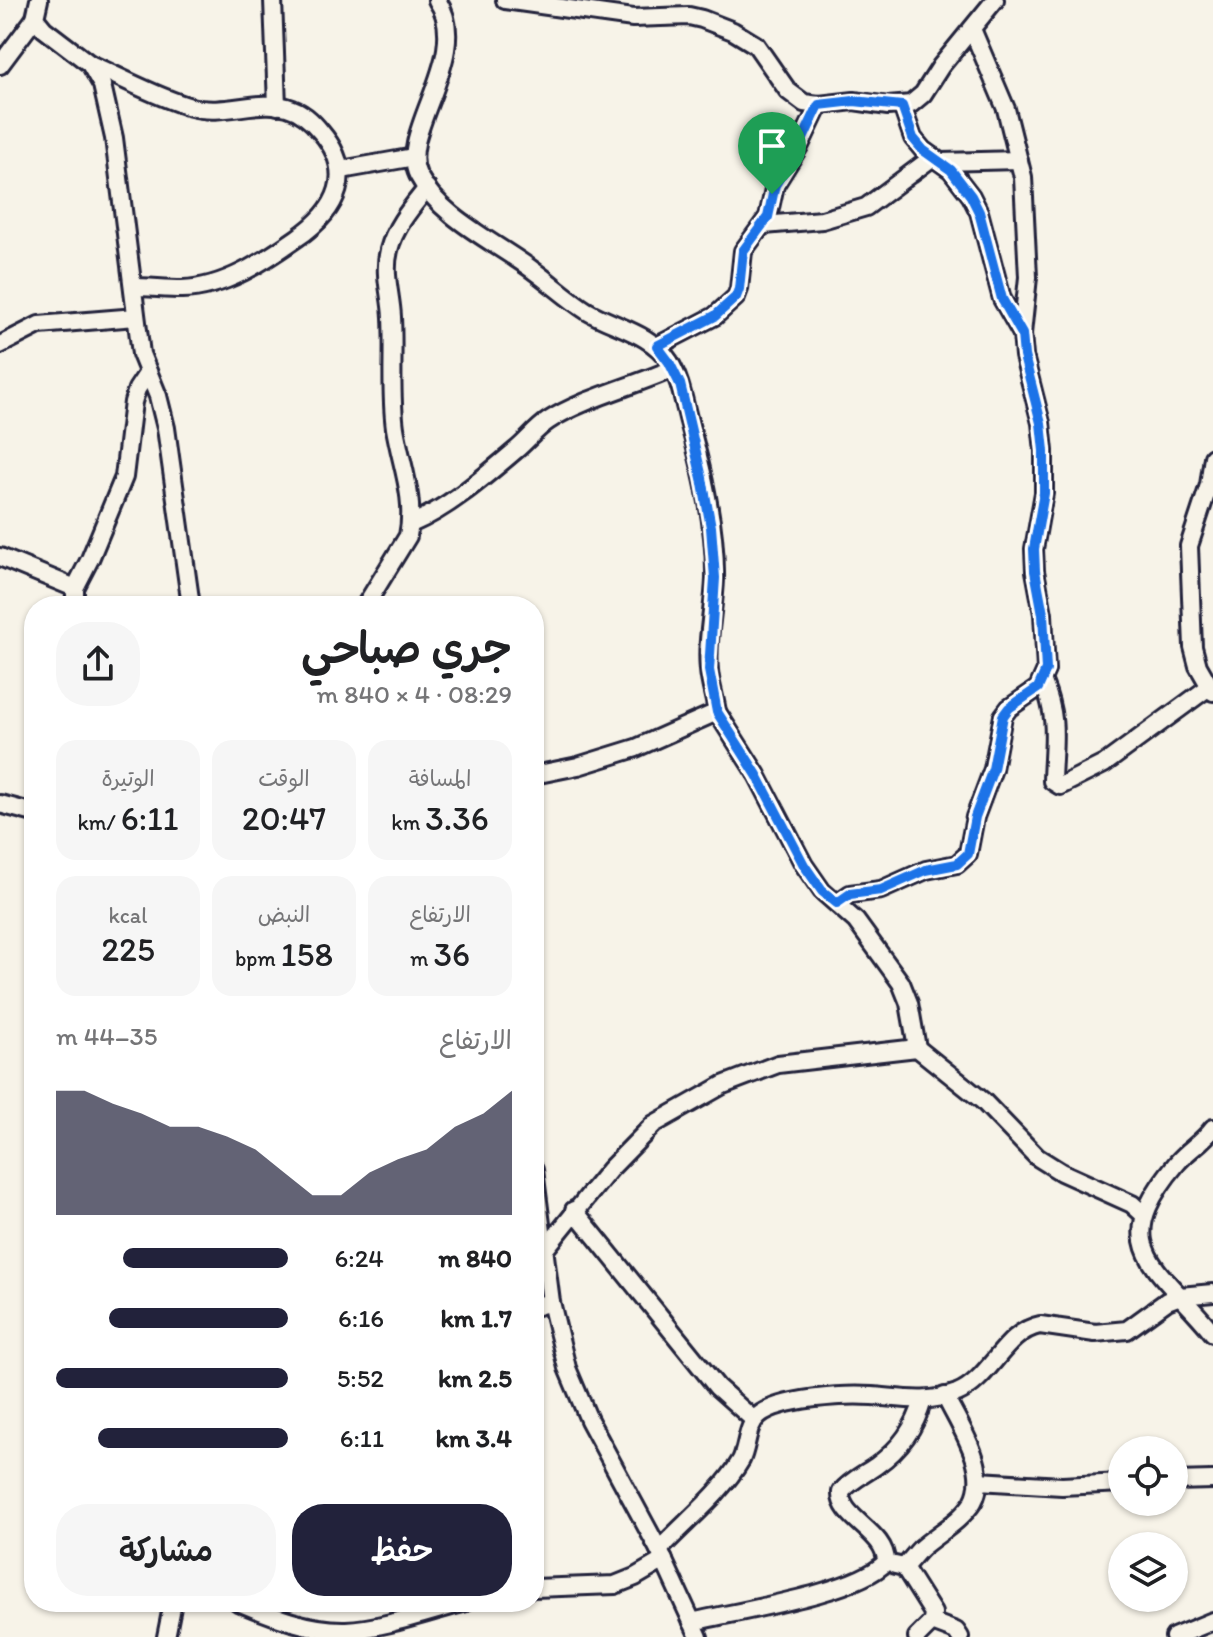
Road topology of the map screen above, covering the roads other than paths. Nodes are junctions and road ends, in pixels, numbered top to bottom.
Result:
1 (39, 0) edge
2 (273, 0) edge
3 (505, 0) edge
4 (995, 0) edge
5 (442, 2) edge
6 (584, 5) edge
7 (35, 18) junction
8 (972, 29) junction
9 (90, 64) junction
10 (0, 65) edge
11 (819, 105) junction
12 (277, 106) junction
13 (902, 106) junction
14 (414, 157) junction
15 (937, 160) junction
16 (1019, 160) junction
17 (341, 170) junction
18 (427, 188) junction
19 (764, 225) junction
20 (133, 287) junction
21 (136, 317) junction
22 (1022, 334) junction
23 (0, 345) edge
24 (657, 346) junction
25 (672, 369) junction
26 (147, 374) junction
27 (1213, 457) edge
28 (411, 524) junction
29 (0, 557) edge
30 (75, 588) junction
31 (75, 596) edge
32 (190, 596) edge
33 (371, 596) edge
34 (1043, 682) junction
35 (1211, 690) edge
36 (717, 712) junction
37 (544, 773) edge
38 (0, 804) edge
39 (24, 810) edge
40 (837, 903) junction
41 (917, 1048) junction
42 (1213, 1128) edge
43 (574, 1210) junction
44 (1143, 1214) junction
45 (544, 1235) edge
46 (546, 1248) junction
47 (1213, 1293) edge
48 (1180, 1296) junction
49 (551, 1302) junction
50 (544, 1304) edge
51 (1213, 1333) edge
52 (945, 1396) junction
53 (923, 1400) junction
54 (754, 1420) junction
55 (1213, 1480) edge
56 (979, 1481) junction
57 (1188, 1481) edge
58 (1108, 1484) edge
59 (661, 1555) junction
60 (886, 1562) junction
61 (904, 1567) junction
62 (544, 1588) edge
63 (171, 1612) edge
64 (265, 1612) edge
65 (427, 1612) edge
66 (1213, 1621) edge
67 (932, 1622) junction
68 (696, 1629) edge
69 (166, 1637) edge
70 (917, 1637) edge
71 (960, 1637) edge
72 (1174, 1637) edge

1 - 7 street
2 - 12 street
3 - 6 street
4 - 8 street
5 - 14 street
6 - 11 street
7 - 9 street
7 - 10 street
8 - 13 street
8 - 16 street
9 - 12 street
9 - 20 street
11 - 13 street
11 - 19 street
12 - 17 street
13 - 15 street
14 - 17 street
14 - 18 street
15 - 16 street
15 - 19 street
15 - 22 street
16 - 22 street
17 - 20 street
18 - 24 street
18 - 28 street
19 - 24 street
20 - 21 street
21 - 23 street
21 - 26 street
22 - 34 street
24 - 25 street
25 - 28 street
25 - 36 street
26 - 30 street
26 - 32 street
27 - 35 street
28 - 33 street
29 - 30 street
30 - 31 street
34 - 35 street
34 - 40 street
36 - 37 street
36 - 40 street
38 - 39 street
40 - 41 street
41 - 43 street
41 - 44 street
42 - 44 street
43 - 46 street
43 - 54 street
44 - 48 street
45 - 46 street
46 - 49 street
47 - 48 street
48 - 51 street
48 - 52 street
49 - 50 street
49 - 59 street
52 - 53 street
52 - 56 street
53 - 54 street
53 - 60 street
54 - 59 street
55 - 57 street
56 - 58 street
56 - 61 street
59 - 62 street
59 - 68 street
60 - 61 street
60 - 68 street
61 - 67 street
63 - 69 street
64 - 65 street
66 - 72 street
67 - 70 street
67 - 71 street

